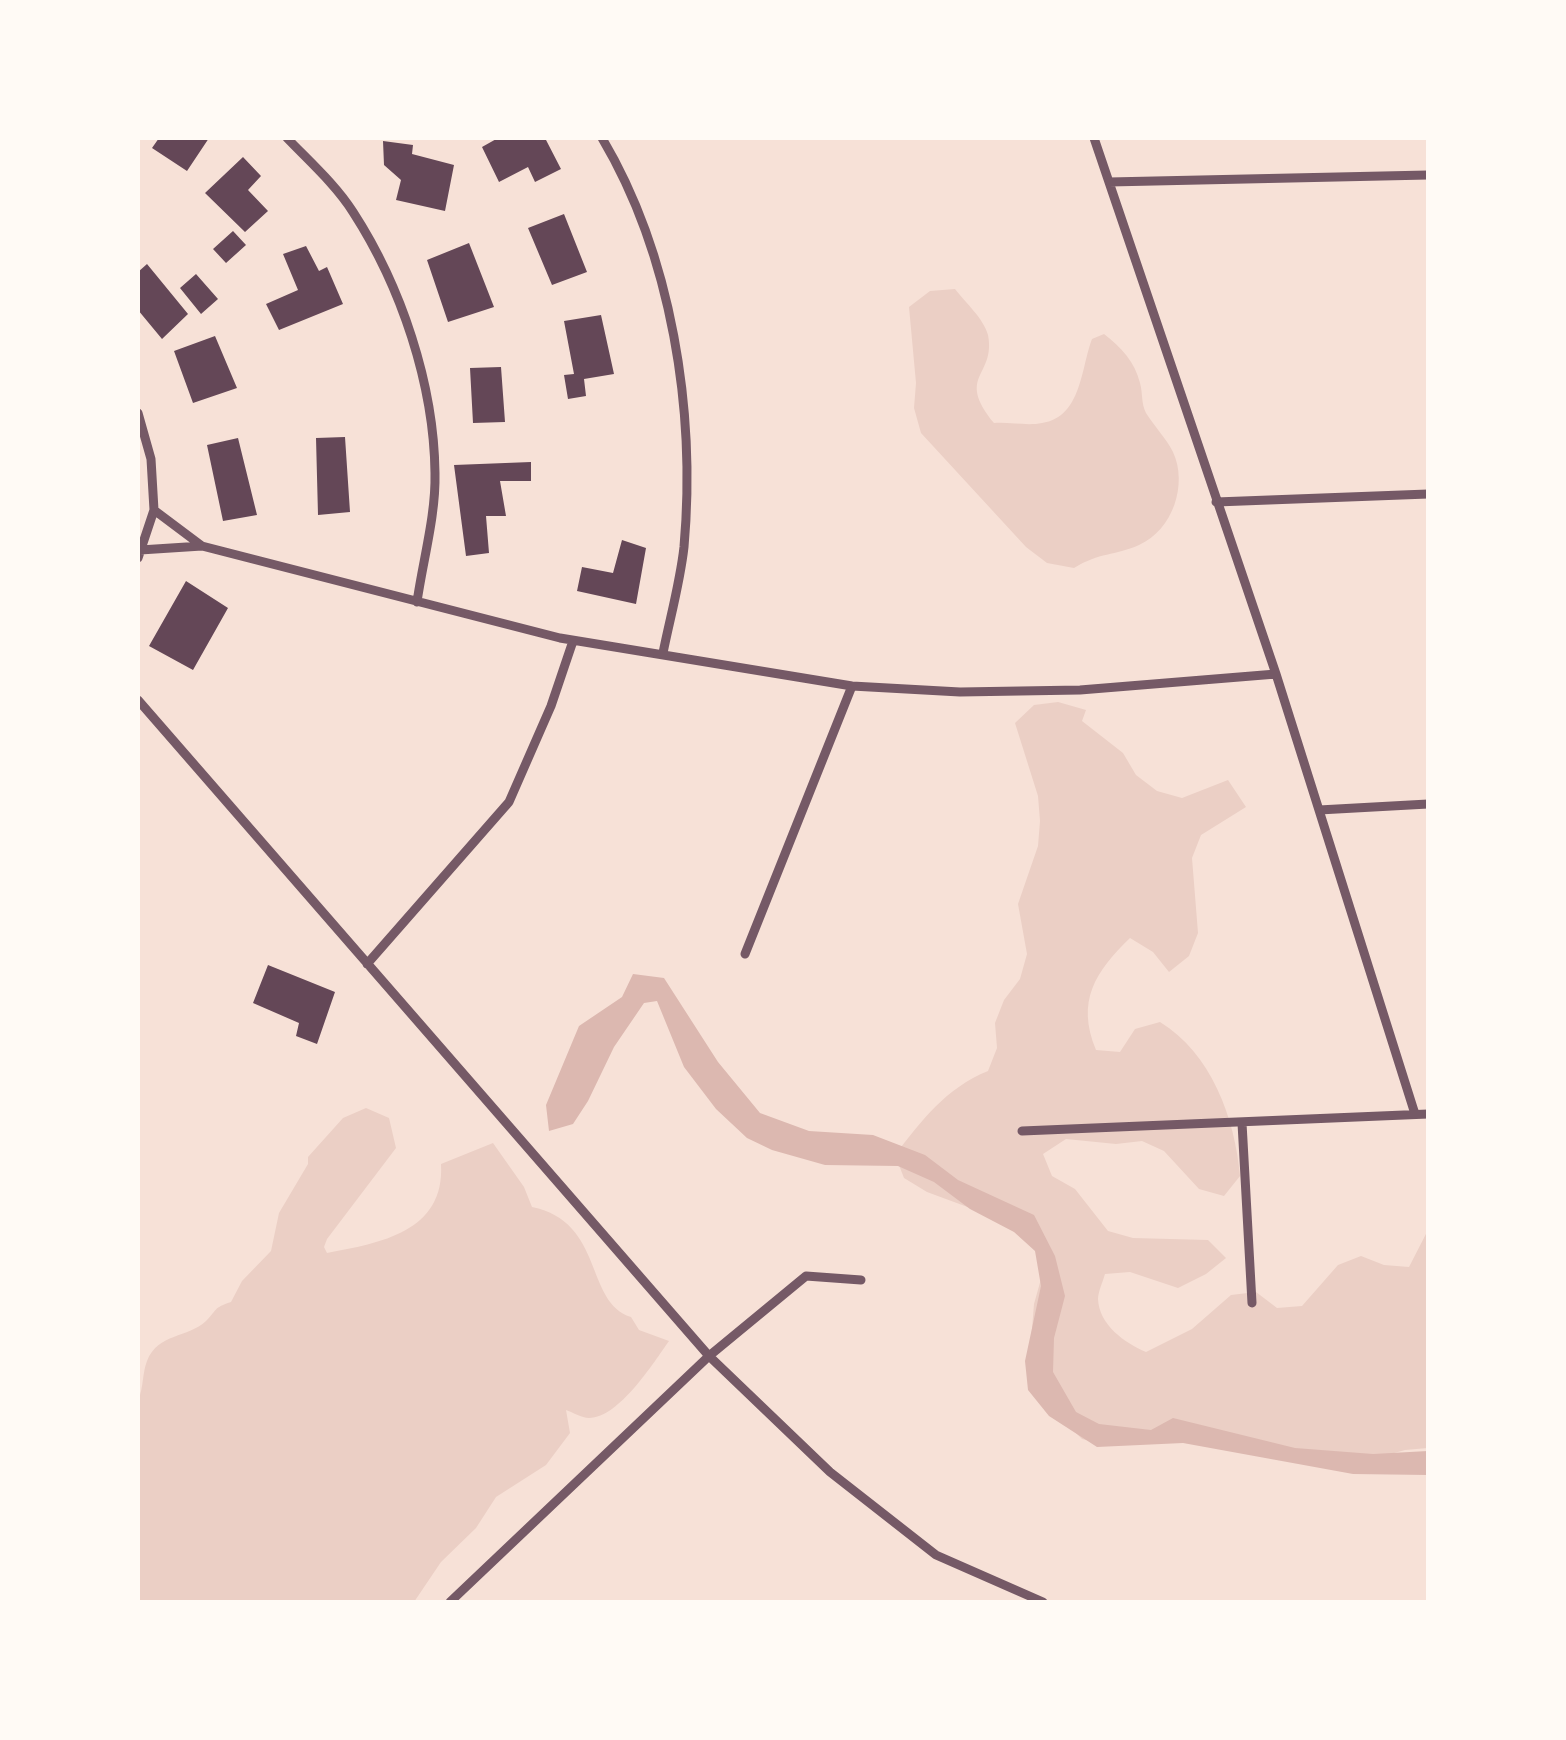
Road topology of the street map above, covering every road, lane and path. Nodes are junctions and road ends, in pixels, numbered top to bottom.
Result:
1 (287, 138) edge
2 (602, 138) edge
3 (1094, 138) edge
4 (1428, 176) edge
5 (1109, 182) junction
6 (138, 413) edge
7 (1428, 494) edge
8 (1216, 502) junction
9 (154, 510) junction
10 (202, 546) junction
11 (139, 554) edge
12 (418, 602) junction
13 (573, 641) junction
14 (663, 653) junction
15 (1276, 674) junction
16 (852, 686) junction
17 (138, 700) edge
18 (1428, 804) edge
19 (1320, 810) junction
20 (745, 954) dead end
21 (367, 964) junction
22 (1415, 1114) junction
23 (1428, 1114) edge
24 (1242, 1124) junction
25 (1022, 1131) dead end
26 (861, 1280) dead end
27 (1252, 1303) dead end
28 (709, 1356) junction
29 (450, 1602) edge
30 (1043, 1602) edge

1 - 12 street
2 - 14 street
3 - 5 street
4 - 5 street
5 - 8 street
6 - 9 street
7 - 8 street
8 - 15 street
9 - 10 street
9 - 11 street
10 - 11 street
10 - 12 street
12 - 13 street
13 - 14 street
13 - 21 street
14 - 16 street
15 - 16 street
15 - 19 street
16 - 20 street
17 - 21 street
18 - 19 street
19 - 22 street
21 - 28 street
22 - 23 street
22 - 24 street
24 - 25 street
24 - 27 street
26 - 28 street
28 - 29 street
28 - 30 street

